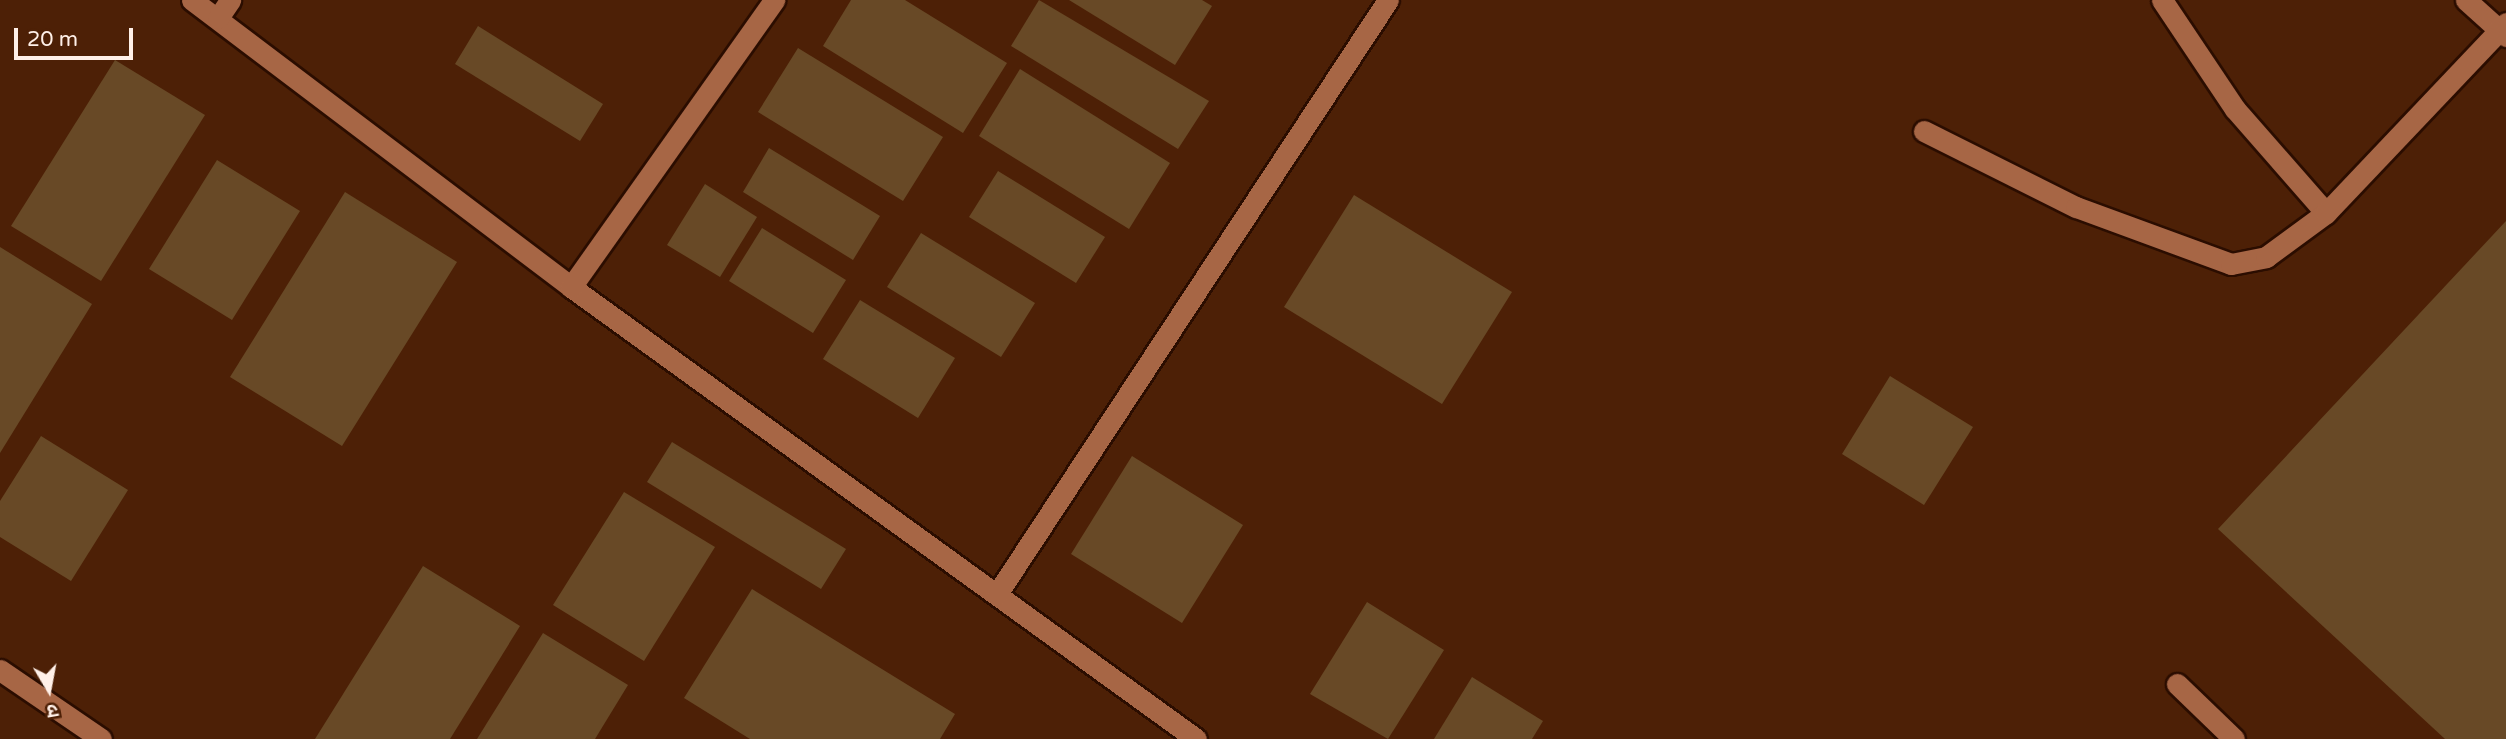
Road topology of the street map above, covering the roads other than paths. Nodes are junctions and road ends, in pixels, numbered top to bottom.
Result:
1 (192, 0) edge
2 (774, 0) edge
3 (1388, 0) edge
4 (2162, 0) edge
5 (2466, 0) edge
6 (224, 9) edge
7 (2504, 30) edge
8 (1924, 131) dead end
9 (2326, 212) junction
10 (571, 287) junction
11 (997, 594) junction
12 (0, 670) edge
13 (2177, 684) dead end
14 (101, 739) edge
15 (1196, 739) edge
16 (2234, 739) edge

1 - 6 lane
2 - 10 lane
3 - 11 lane
4 - 9 lane
5 - 7 lane
6 - 10 lane
7 - 9 lane
8 - 9 lane
10 - 11 lane
11 - 15 lane
12 - 14 lane
13 - 16 lane

